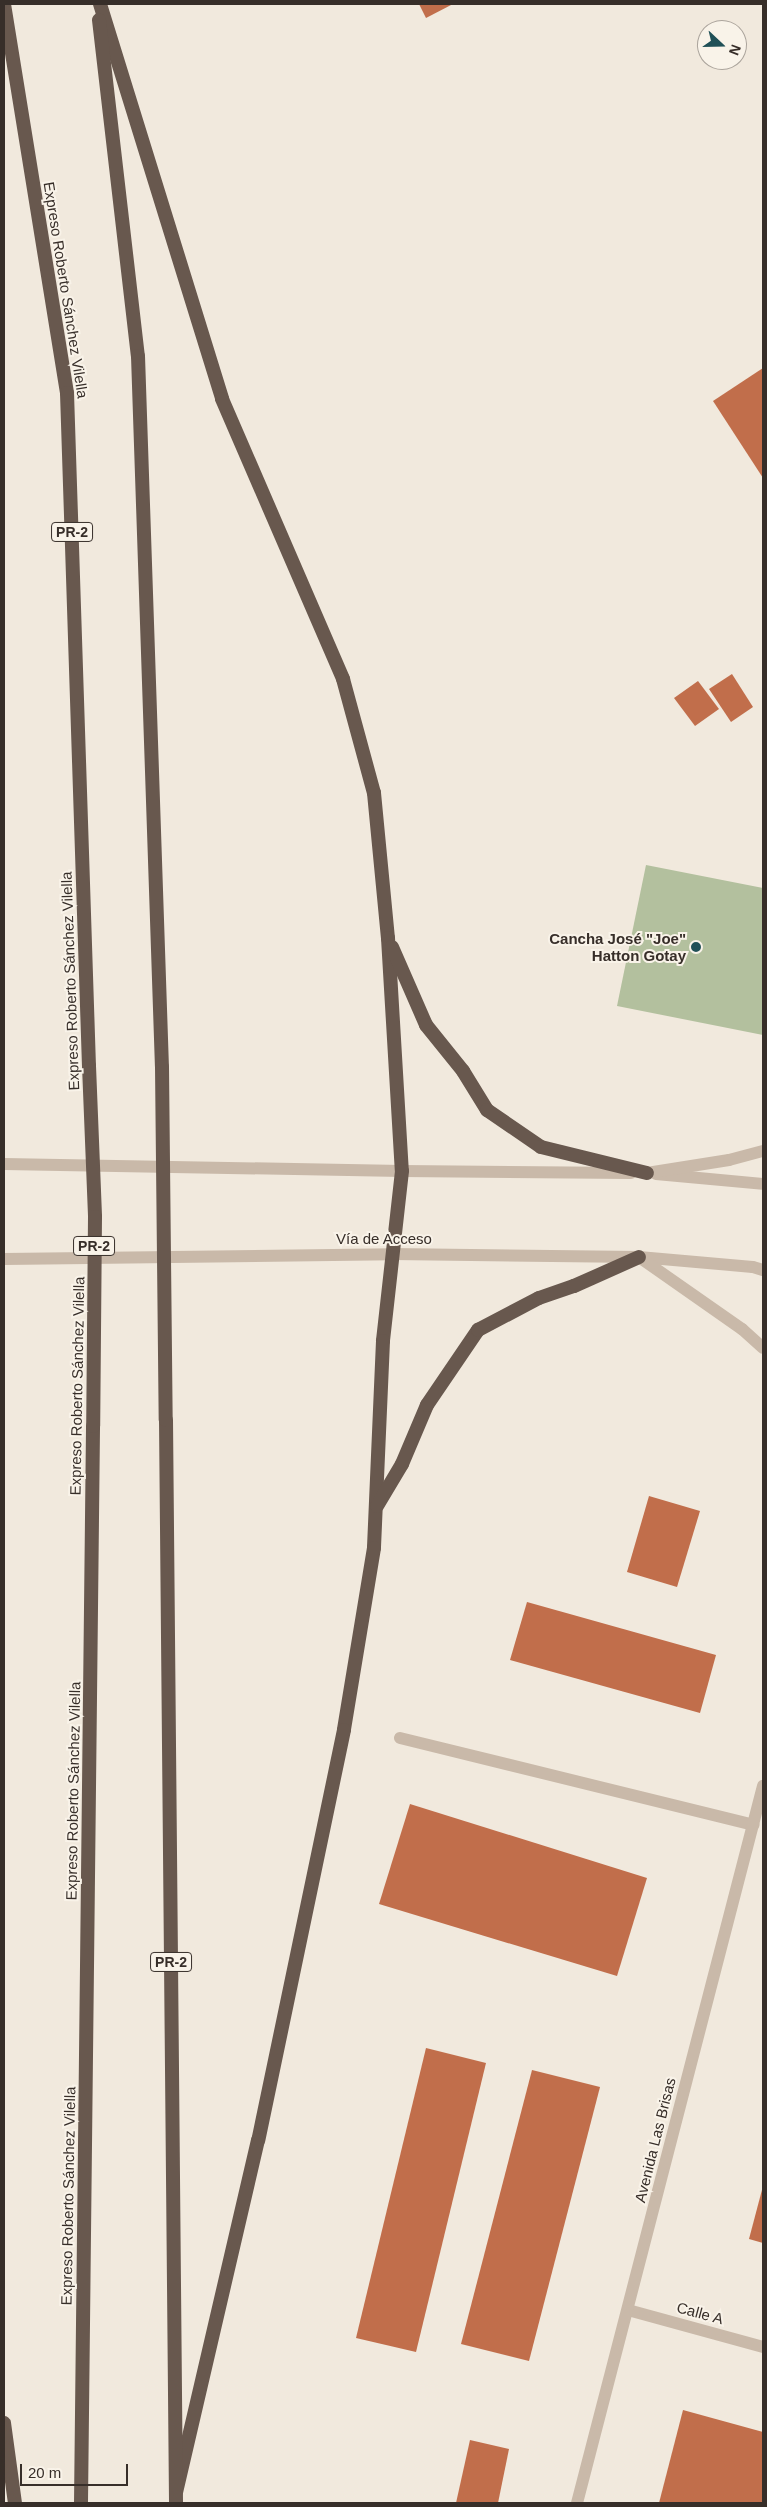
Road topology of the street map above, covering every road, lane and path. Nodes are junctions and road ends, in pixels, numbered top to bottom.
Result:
1 (4, 4) edge
2 (96, 4) edge
3 (100, 4) edge
4 (388, 938) junction
5 (763, 1151) edge
6 (4, 1164) edge
7 (402, 1172) junction
8 (647, 1173) junction
9 (763, 1184) edge
10 (392, 1254) junction
11 (639, 1258) junction
12 (4, 1259) edge
13 (763, 1270) edge
14 (763, 1348) edge
15 (375, 1508) junction
16 (400, 1738) dead end
17 (763, 1786) edge
18 (753, 1825) junction
19 (628, 2310) junction
20 (763, 2347) edge
21 (4, 2424) edge
22 (176, 2497) edge
23 (15, 2503) edge
24 (81, 2503) edge
25 (577, 2503) edge

1 - 24 highway, Expreso Roberto Sánchez Vilella / PR-2, bridge
2 - 22 highway, PR-2, bridge
3 - 4 highway
4 - 7 highway
4 - 8 highway
5 - 8 street
6 - 7 street
7 - 8 street
7 - 10 highway
8 - 9 street
10 - 11 street, Vía de Acceso
10 - 12 street, Vía de Acceso
10 - 15 highway
11 - 13 street, Vía de Acceso
11 - 14 street
11 - 15 highway
15 - 22 highway
16 - 18 street
17 - 18 street, Avenida Las Brisas
18 - 19 street, Avenida Las Brisas
19 - 20 street, Calle A
19 - 25 street, Avenida Las Brisas
21 - 23 highway

